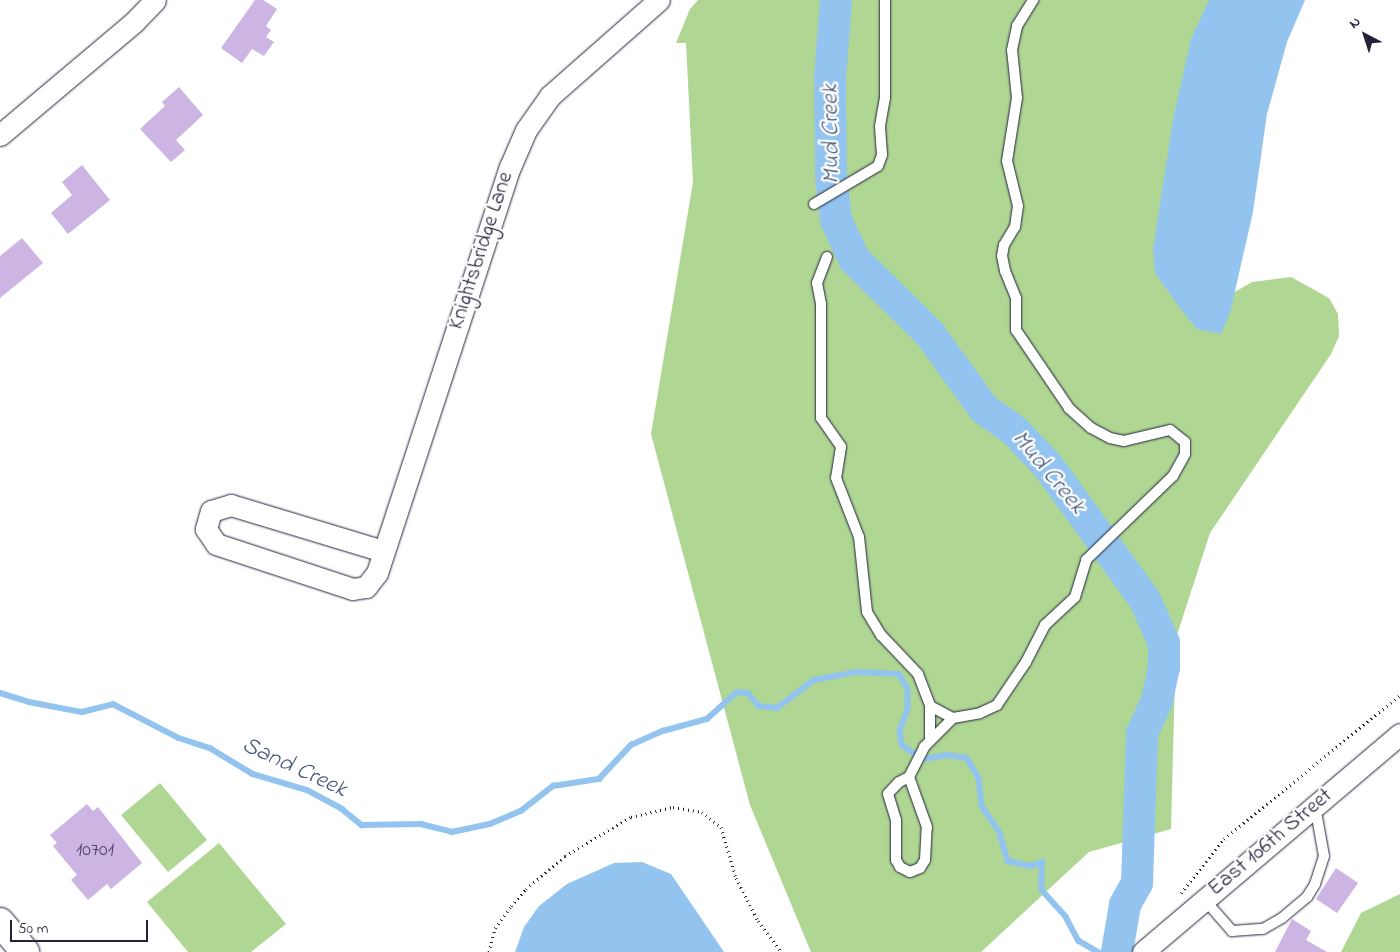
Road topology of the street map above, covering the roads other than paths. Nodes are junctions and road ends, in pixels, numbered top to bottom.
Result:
1 (155, 0) edge
2 (659, 0) edge
3 (885, 0) edge
4 (1033, 0) edge
5 (0, 136) edge
6 (814, 204) dead end
7 (827, 257) dead end
8 (384, 551) junction
9 (930, 706) junction
10 (953, 718) junction
11 (1400, 734) edge
12 (930, 737) junction
13 (912, 772) junction
14 (1315, 805) junction
15 (1204, 900) junction
16 (0, 922) edge
17 (25, 952) edge
18 (1142, 952) edge

1 - 5 street
2 - 8 street, Knightsbridge Lane
3 - 6 lane
4 - 10 lane
7 - 9 lane
8 - 8 street, Knightsbridge Lane
9 - 10 lane
9 - 12 lane
10 - 12 lane
11 - 14 street, East 106th Street
12 - 13 lane
13 - 13 lane
14 - 15 street, East 106th Street
14 - 15 lane
15 - 18 street, East 106th Street
16 - 17 main road

